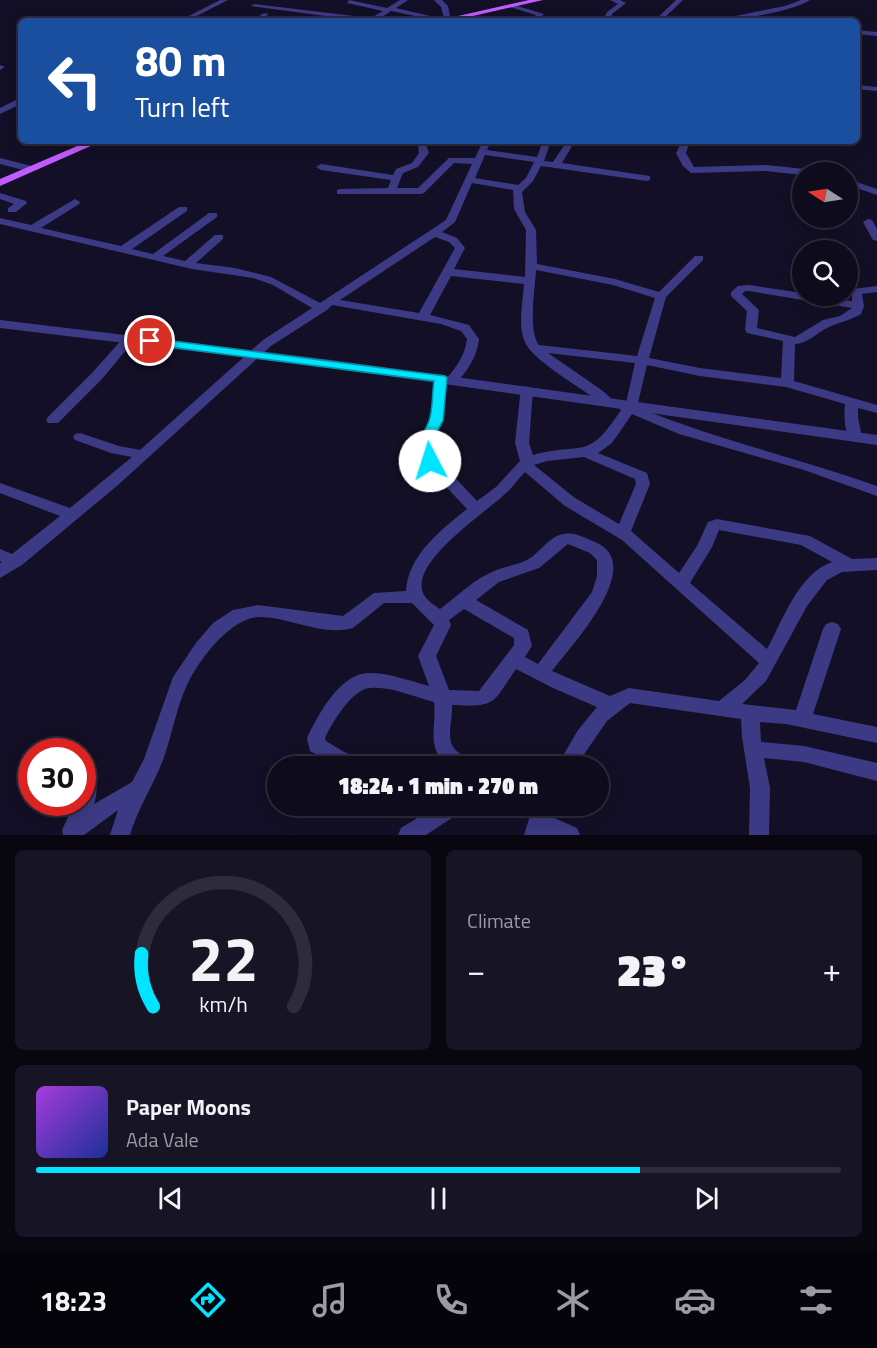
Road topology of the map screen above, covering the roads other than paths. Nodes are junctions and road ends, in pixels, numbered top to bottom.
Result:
1 (225, 0) edge
2 (405, 0) edge
3 (438, 0) edge
4 (539, 0) edge
5 (613, 0) edge
6 (680, 0) edge
7 (807, 0) edge
8 (349, 2) dead end
9 (255, 6) dead end
10 (512, 6) junction
11 (389, 9) junction
12 (266, 14) dead end
13 (191, 18) edge
14 (259, 18) edge
15 (349, 18) edge
16 (376, 18) edge
17 (435, 18) edge
18 (445, 18) edge
19 (455, 18) edge
20 (536, 18) edge
21 (607, 18) edge
22 (660, 18) edge
23 (725, 18) edge
24 (860, 32) edge
25 (877, 34) edge
26 (860, 87) edge
27 (877, 89) edge
28 (18, 102) edge
29 (0, 111) edge
30 (80, 144) edge
31 (89, 144) edge
32 (421, 144) edge
33 (546, 144) edge
34 (569, 144) edge
35 (685, 144) edge
36 (482, 151) edge
37 (0, 161) edge
38 (539, 161) junction
39 (556, 165) junction
40 (321, 167) dead end
41 (28, 168) junction
42 (792, 171) edge
43 (0, 178) edge
44 (396, 178) junction
45 (647, 178) dead end
46 (469, 180) junction
47 (0, 183) edge
48 (858, 185) edge
49 (518, 188) junction
50 (392, 190) junction
51 (340, 192) dead end
52 (877, 192) edge
53 (0, 196) edge
54 (75, 202) dead end
55 (183, 209) dead end
56 (12, 210) dead end
57 (213, 215) dead end
58 (0, 220) edge
59 (868, 222) dead end
60 (32, 229) junction
61 (434, 233) junction
62 (219, 237) dead end
63 (877, 238) edge
64 (124, 249) junction
65 (155, 256) junction
66 (699, 258) dead end
67 (188, 264) junction
68 (532, 266) junction
69 (448, 272) junction
70 (529, 281) junction
71 (877, 289) edge
72 (858, 291) edge
73 (792, 295) edge
74 (661, 296) junction
75 (328, 305) junction
76 (858, 306) edge
77 (423, 317) junction
78 (0, 324) edge
79 (129, 339) junction
80 (789, 341) junction
81 (535, 348) junction
82 (254, 354) junction
83 (642, 360) junction
84 (446, 379) junction
85 (787, 383) junction
86 (526, 390) junction
87 (852, 401) junction
88 (621, 405) junction
89 (877, 409) edge
90 (53, 420) dead end
91 (855, 437) junction
92 (80, 438) dead end
93 (877, 440) edge
94 (584, 452) junction
95 (143, 455) junction
96 (526, 464) junction
97 (0, 488) edge
98 (877, 491) edge
99 (477, 510) junction
100 (73, 515) junction
101 (623, 533) junction
102 (0, 555) edge
103 (16, 561) junction
104 (863, 564) edge
105 (0, 572) edge
106 (877, 573) edge
107 (681, 584) junction
108 (417, 597) junction
109 (465, 601) junction
110 (440, 618) junction
111 (832, 629) dead end
112 (513, 659) junction
113 (768, 661) junction
114 (540, 674) junction
115 (442, 697) junction
116 (612, 705) junction
117 (721, 709) junction
118 (750, 713) junction
119 (802, 719) junction
120 (877, 735) edge
121 (753, 750) junction
122 (334, 756) edge
123 (447, 756) edge
124 (573, 756) edge
125 (877, 772) edge
126 (140, 788) junction
127 (78, 816) edge
128 (434, 816) edge
129 (539, 820) edge
130 (71, 834) edge
131 (120, 835) edge
132 (408, 835) edge
133 (570, 835) edge
134 (759, 835) edge

1 - 13 street
2 - 11 street
3 - 18 street
4 - 10 main road
5 - 21 street
6 - 22 street
7 - 23 street
8 - 11 street
9 - 15 street
10 - 19 main road
10 - 20 street
11 - 16 street
11 - 17 street
12 - 14 street
24 - 25 street
26 - 27 street
28 - 29 street
30 - 41 main road
31 - 41 main road
32 - 44 street
33 - 38 street
34 - 39 street
35 - 42 street
36 - 38 street
36 - 46 street
36 - 50 street
37 - 41 street
38 - 39 street
38 - 49 street
39 - 45 street
40 - 44 street
41 - 43 main road
41 - 47 main road
44 - 50 street
46 - 49 street
46 - 61 street
48 - 52 street
49 - 68 street
50 - 51 street
53 - 56 street
54 - 60 street
55 - 64 street
57 - 65 street
58 - 60 street
59 - 63 street
60 - 64 street
61 - 69 street
61 - 75 street
62 - 67 street
64 - 65 street
65 - 67 street
66 - 74 street
67 - 75 street
68 - 70 street
68 - 74 street
69 - 70 street
69 - 77 street
70 - 81 street
71 - 72 street
73 - 80 street
74 - 83 street
75 - 77 street
75 - 82 street
76 - 80 street
77 - 84 street
78 - 79 street
79 - 82 street
79 - 90 street
80 - 85 street
81 - 83 street
81 - 88 street
82 - 84 street
82 - 95 street
83 - 85 street
83 - 88 street
84 - 86 street
84 - 99 street
85 - 87 street
86 - 88 street
86 - 96 street
87 - 89 street
87 - 91 street
88 - 91 street
88 - 94 street
88 - 98 street
91 - 93 street
92 - 95 street
94 - 96 street
94 - 101 street
95 - 100 street
96 - 99 street
96 - 101 street
97 - 100 street
99 - 108 street
100 - 103 street
101 - 107 street
102 - 103 street
103 - 105 street
104 - 106 street
104 - 107 street
104 - 113 street
107 - 113 street
108 - 110 street
108 - 126 street
109 - 110 street
109 - 112 street
109 - 114 street
110 - 115 street
111 - 119 street
112 - 114 street
112 - 115 street
113 - 117 street
114 - 116 street
115 - 122 street
115 - 123 street
116 - 117 street
116 - 124 street
117 - 118 street
118 - 119 street
118 - 121 street
119 - 120 street
121 - 125 street
121 - 134 street
126 - 130 street
126 - 131 street
127 - 130 street
128 - 132 street
129 - 133 street

